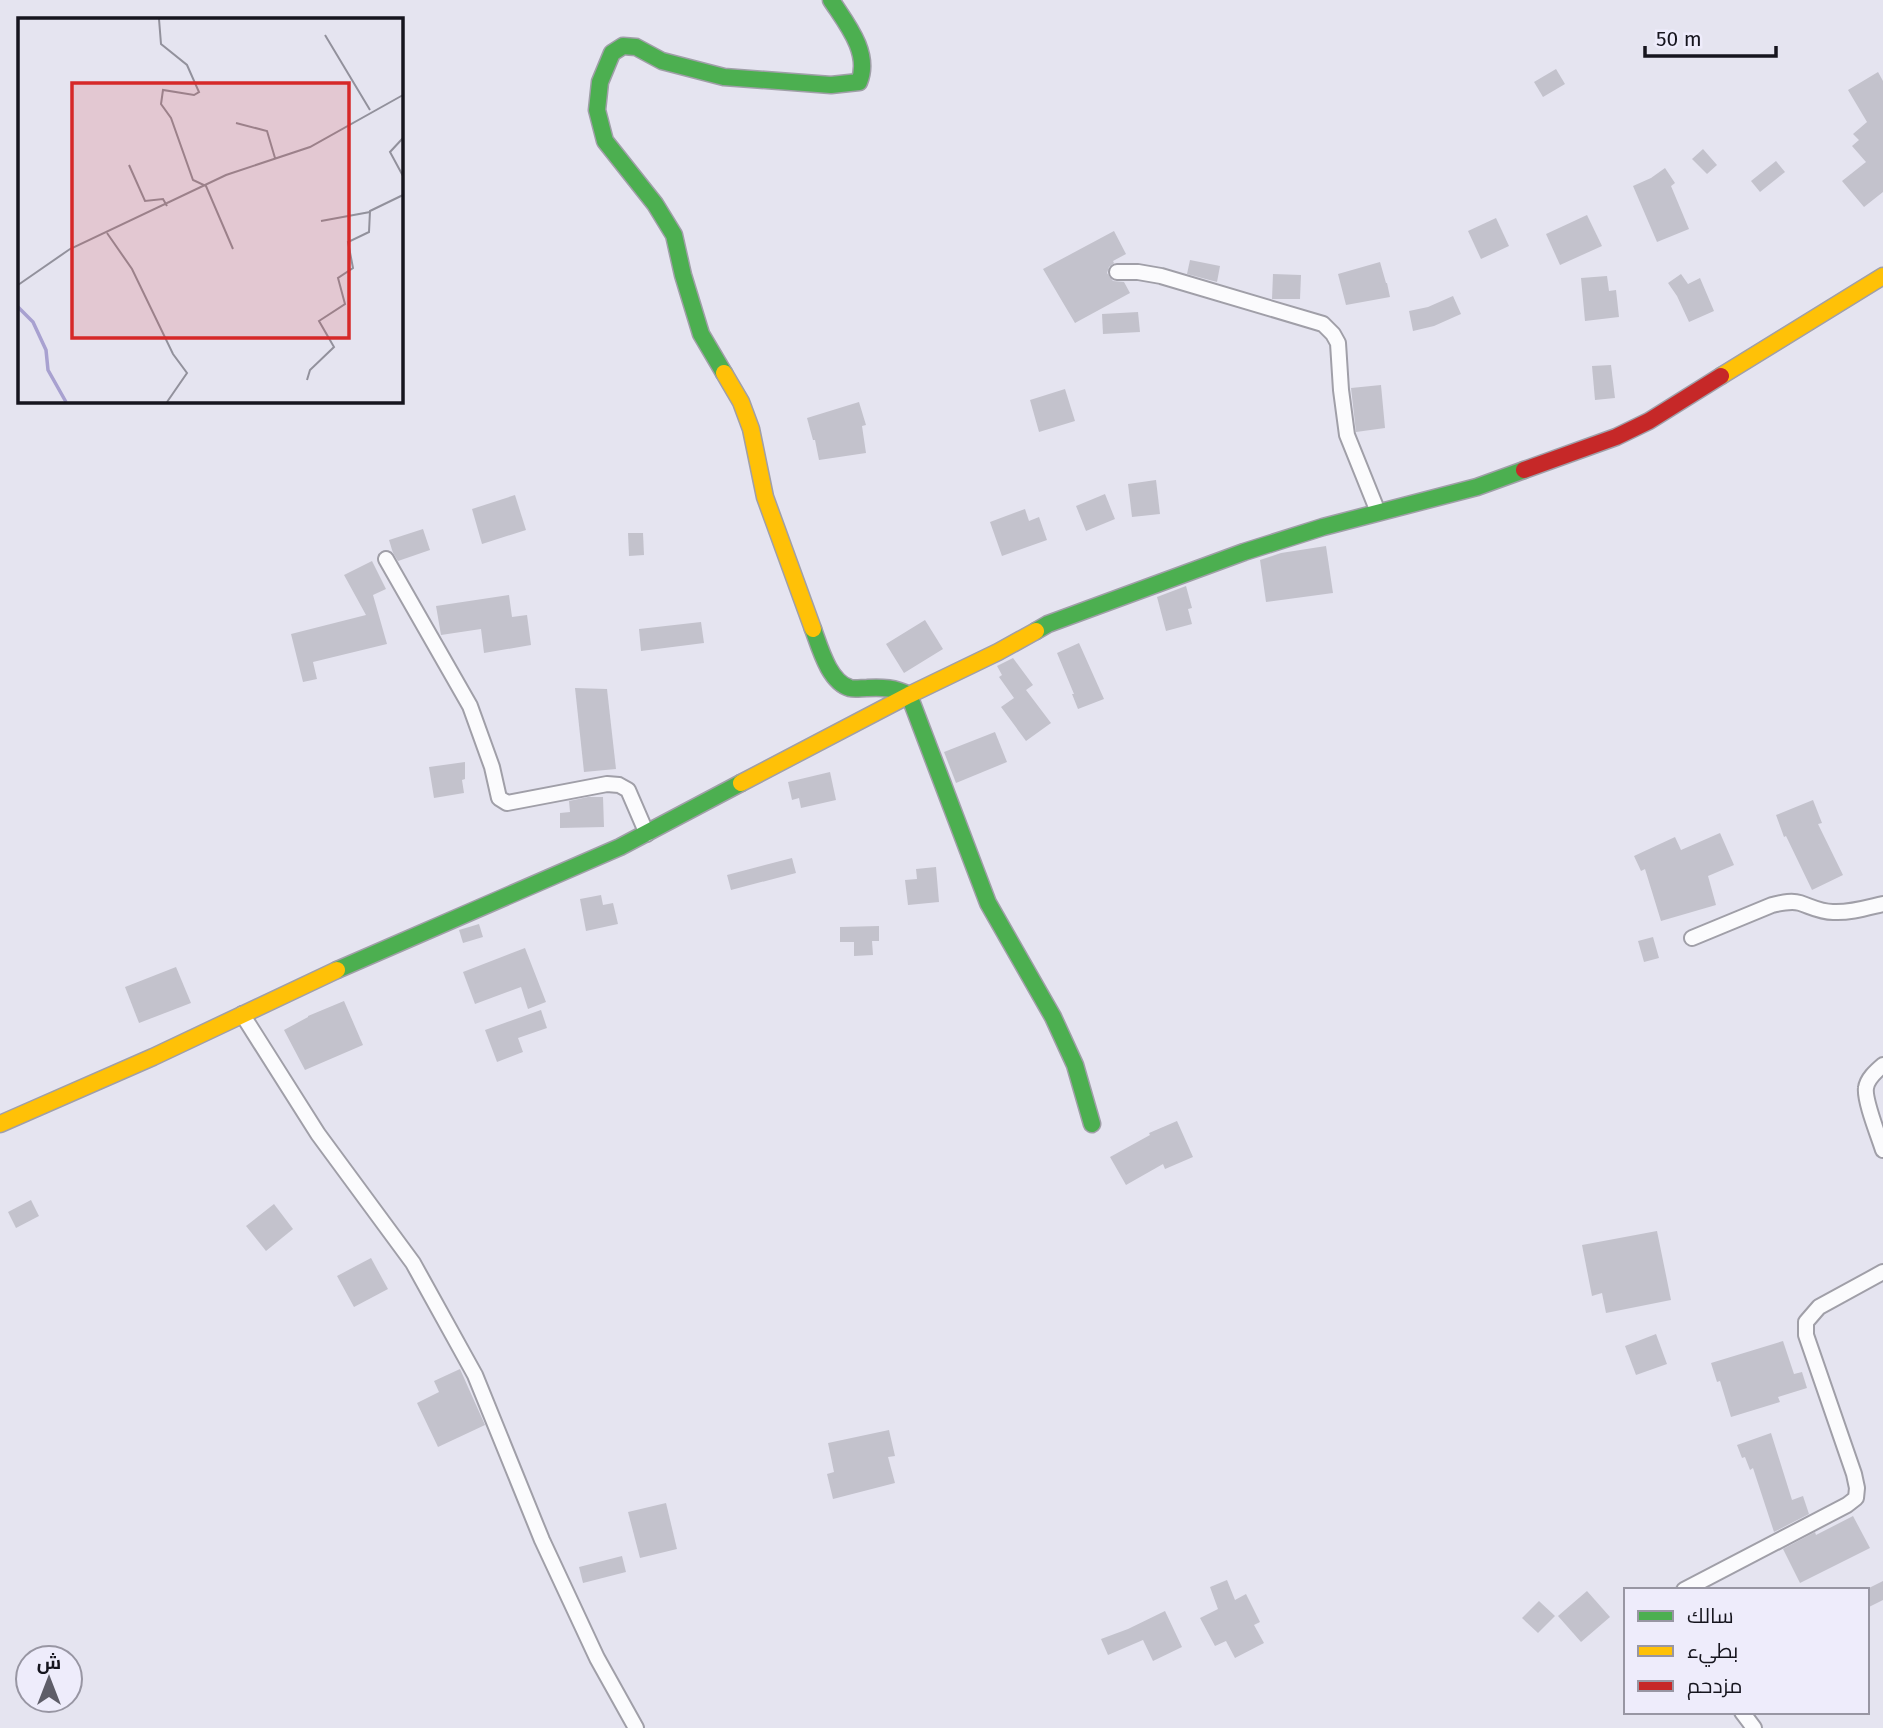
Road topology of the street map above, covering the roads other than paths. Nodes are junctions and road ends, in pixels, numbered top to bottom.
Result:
1 (831, 0) edge
2 (1117, 272) dead end
3 (1883, 276) edge
4 (1378, 512) junction
5 (386, 559) dead end
6 (909, 695) junction
7 (647, 834) junction
8 (1883, 904) edge
9 (1692, 938) dead end
10 (242, 1014) junction
11 (1883, 1065) edge
12 (0, 1124) edge
13 (1092, 1124) dead end
14 (1883, 1150) edge
15 (1883, 1272) edge
16 (1688, 1588) edge
17 (636, 1728) edge

1 - 6 street
2 - 4 street
3 - 4 street
4 - 6 street
5 - 7 street
6 - 7 street
6 - 13 street
7 - 10 street
8 - 9 street
10 - 12 street
10 - 17 street
11 - 14 street
15 - 16 street

